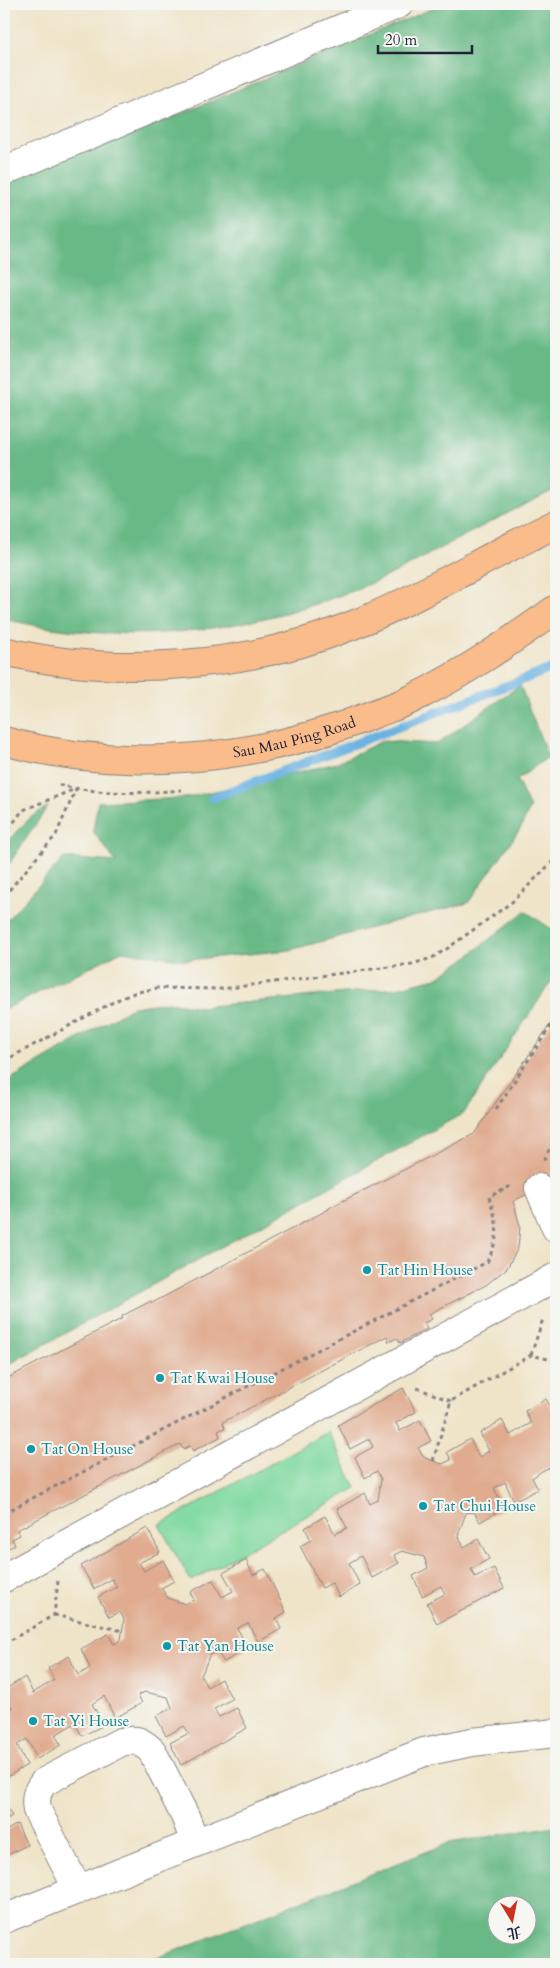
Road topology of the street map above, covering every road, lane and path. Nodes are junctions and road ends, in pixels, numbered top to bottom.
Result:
1 (399, 4) edge
2 (4, 171) edge
3 (556, 524) edge
4 (556, 608) edge
5 (4, 651) edge
6 (4, 741) edge
7 (4, 834) edge
8 (556, 858) edge
9 (4, 896) edge
10 (556, 1018) edge
11 (4, 1060) edge
12 (496, 1109) dead end
13 (556, 1136) edge
14 (531, 1179) junction
15 (556, 1228) edge
16 (556, 1277) edge
17 (546, 1312) dead end
18 (531, 1355) junction
19 (556, 1361) edge
20 (433, 1461) dead end
21 (4, 1513) edge
22 (4, 1578) edge
23 (54, 1616) dead end
24 (123, 1631) dead end
25 (556, 1733) edge
26 (195, 1842) junction
27 (78, 1890) junction
28 (4, 1919) edge

1 - 2 lane
3 - 5 main road
4 - 6 main road, Sau Mau Ping Road
7 - 9 path
8 - 11 path
10 - 12 path
13 - 14 path
14 - 15 lane
14 - 21 path
16 - 22 lane
17 - 18 path
18 - 19 path
18 - 20 path
23 - 24 path
25 - 26 lane
26 - 27 lane
26 - 27 lane
27 - 28 lane

